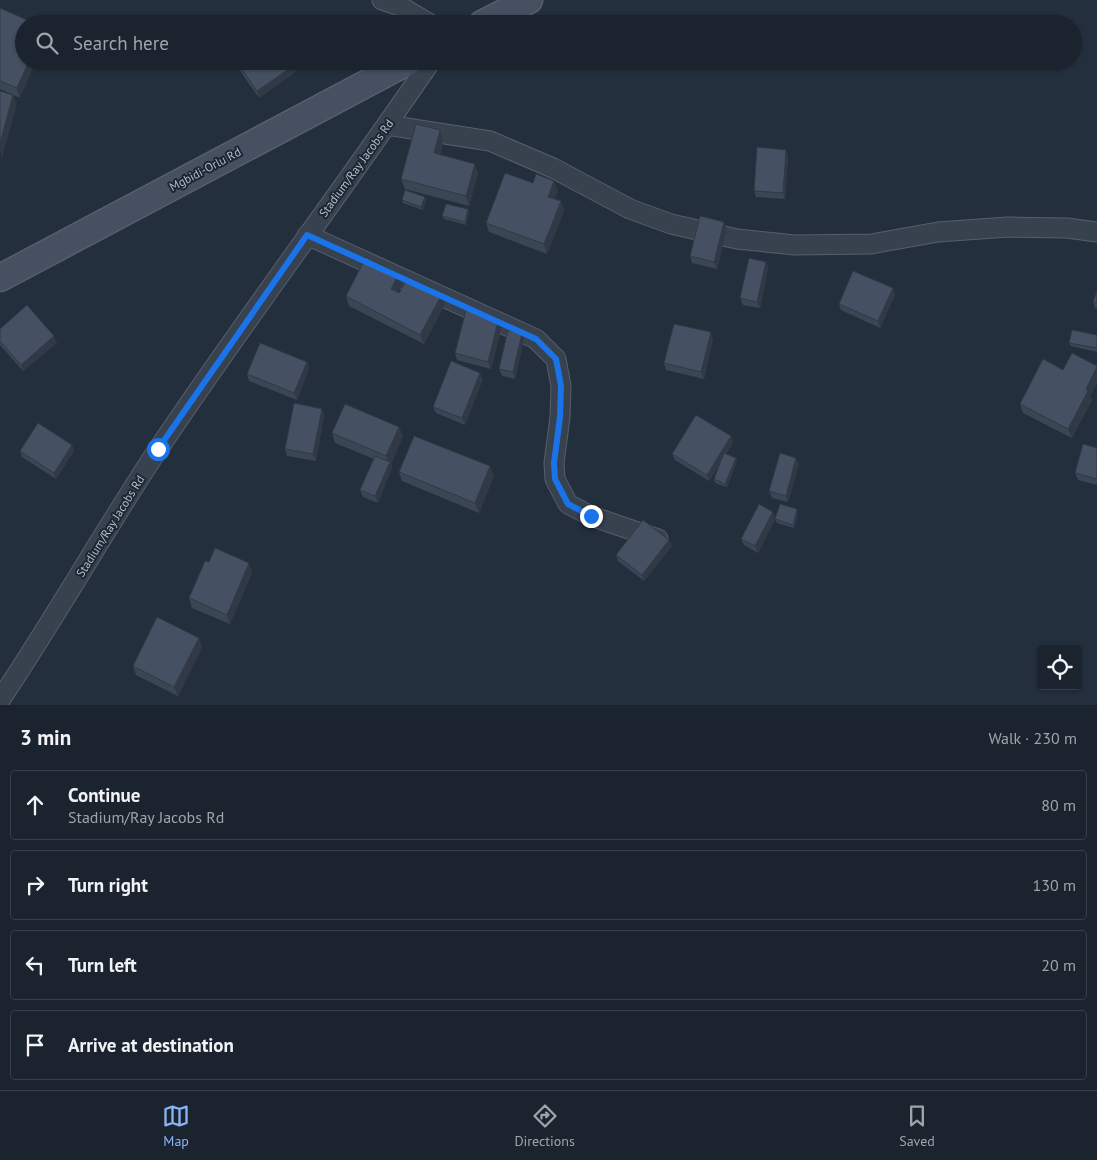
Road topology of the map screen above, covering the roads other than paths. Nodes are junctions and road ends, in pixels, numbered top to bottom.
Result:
1 (382, 0) edge
2 (515, 4) edge
3 (415, 15) edge
4 (497, 15) edge
5 (392, 70) edge
6 (425, 70) edge
7 (387, 125) junction
8 (1097, 232) edge
9 (307, 235) junction
10 (0, 278) edge
11 (670, 543) edge
12 (0, 700) edge

1 - 3 street
2 - 4 main road
5 - 10 main road, Mgbidi-Orlu Rd
6 - 7 street, Stadium/Ray Jacobs Rd
7 - 8 street
7 - 9 street, Stadium/Ray Jacobs Rd
9 - 11 street
9 - 12 street, Stadium/Ray Jacobs Rd

